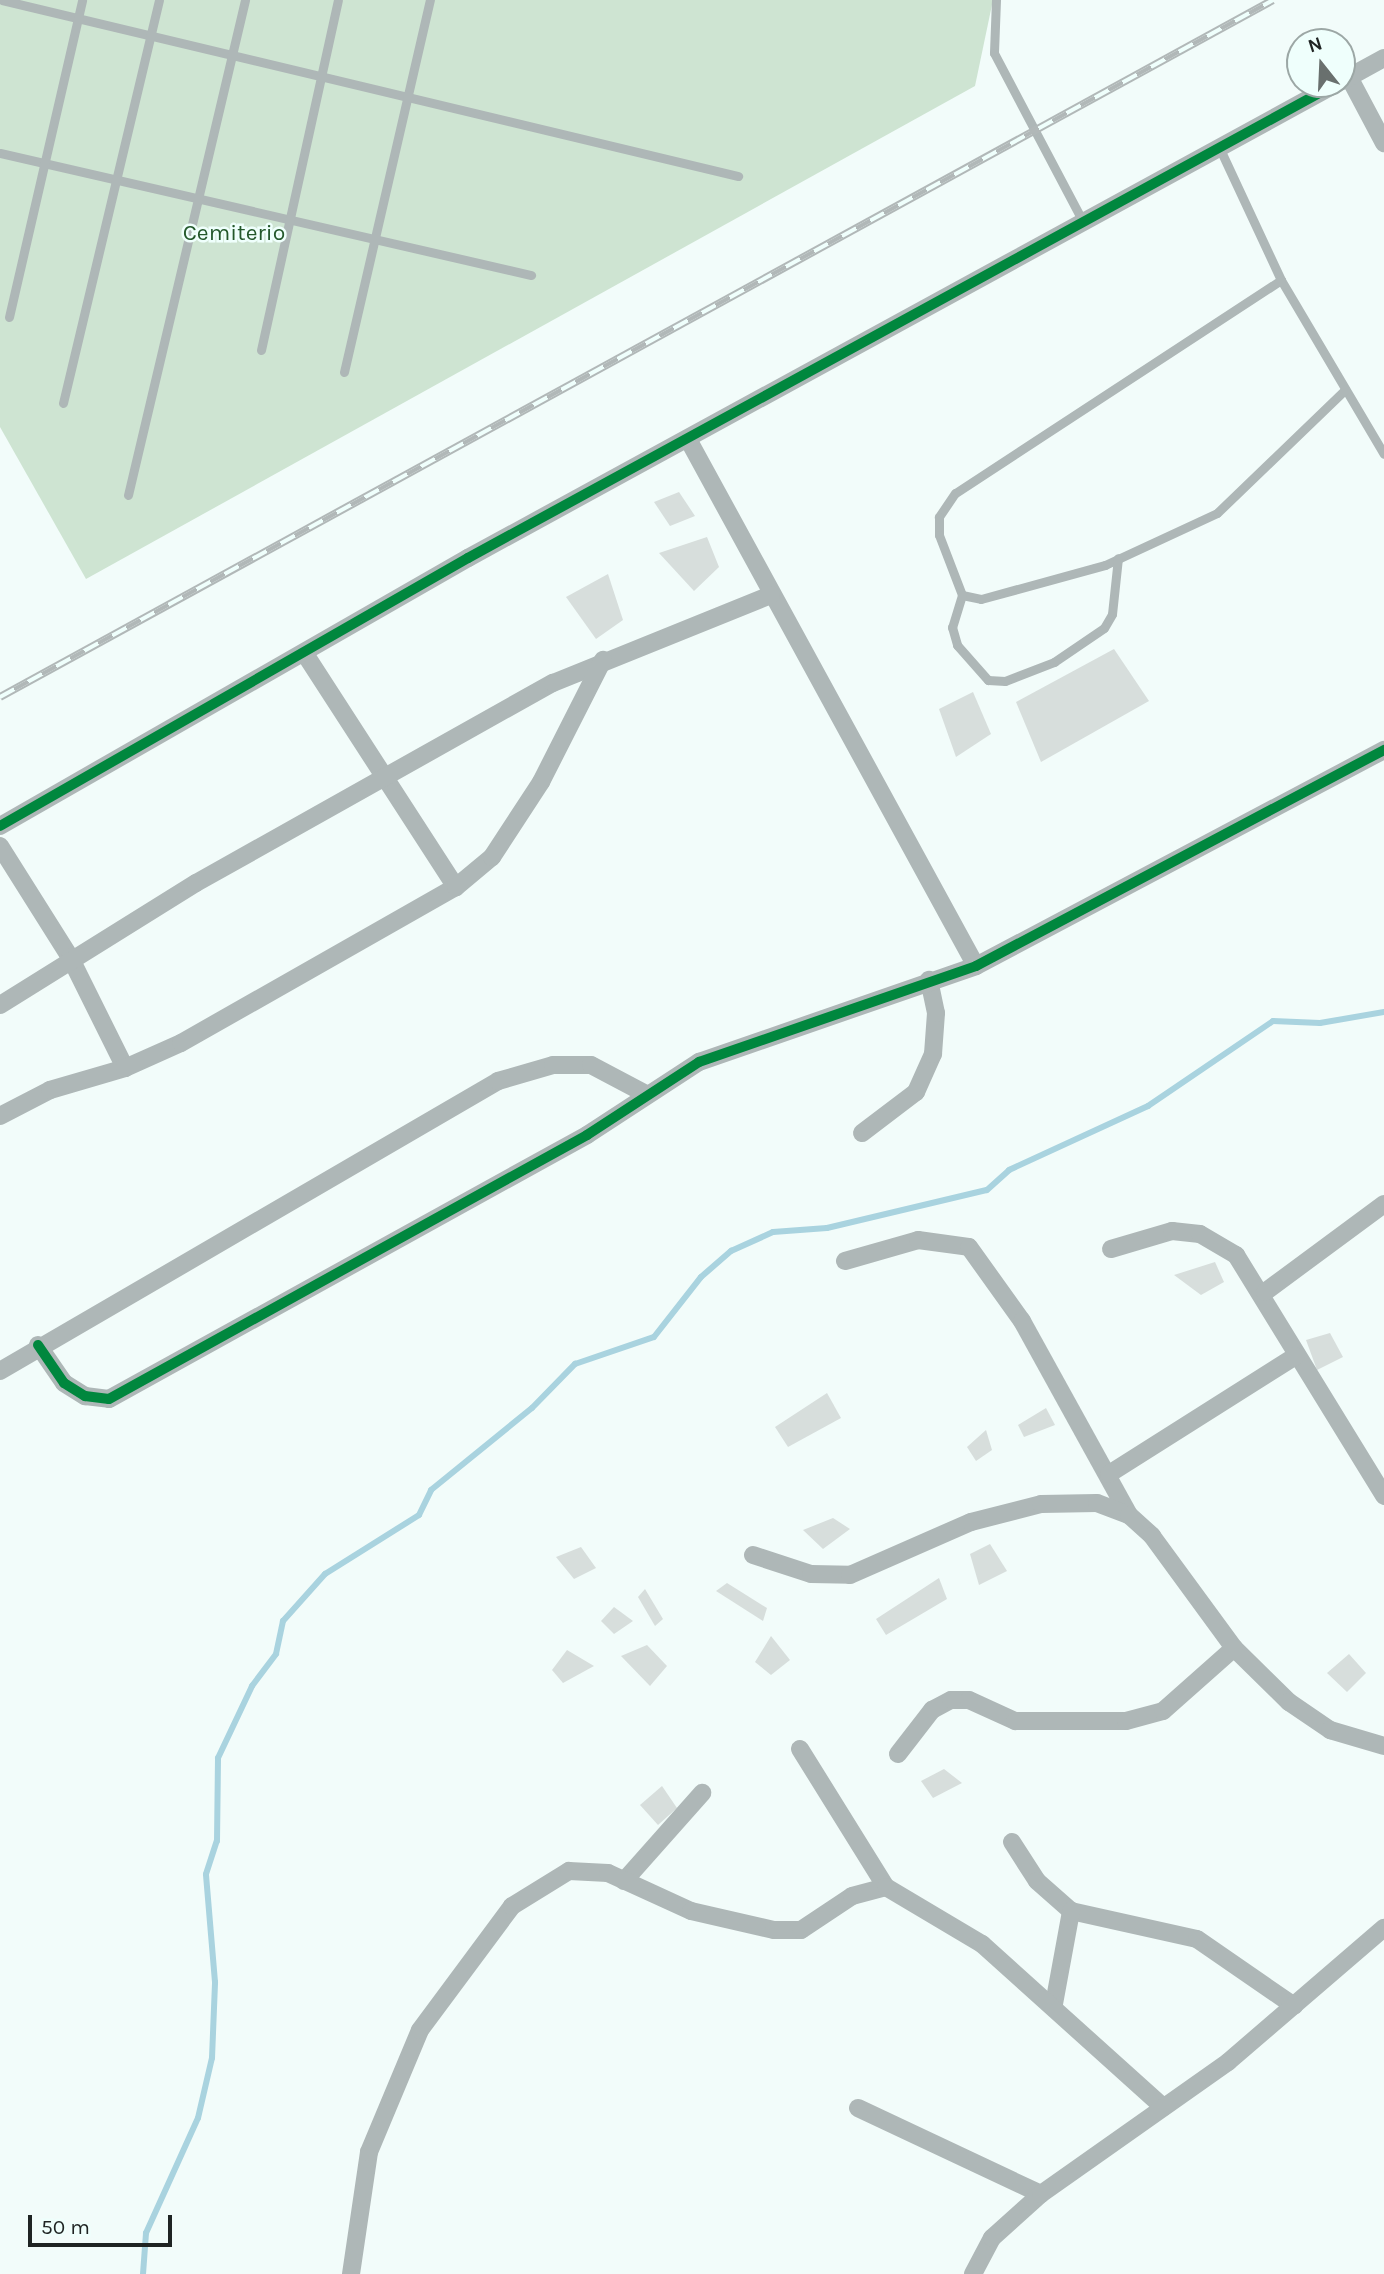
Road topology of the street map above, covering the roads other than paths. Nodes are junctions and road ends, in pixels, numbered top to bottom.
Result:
1 (2, 0) edge
2 (82, 0) edge
3 (159, 0) edge
4 (244, 0) edge
5 (338, 0) edge
6 (430, 0) edge
7 (996, 0) edge
8 (0, 10) edge
9 (78, 18) junction
10 (151, 36) junction
11 (232, 55) junction
12 (1384, 58) edge
13 (1356, 73) edge
14 (321, 76) junction
15 (408, 97) junction
16 (1309, 98) edge
17 (1354, 98) edge
18 (1384, 143) edge
19 (1219, 147) junction
20 (0, 153) edge
21 (44, 163) junction
22 (738, 176) dead end
23 (116, 180) junction
24 (198, 198) junction
25 (290, 219) junction
26 (1082, 220) junction
27 (375, 239) junction
28 (531, 275) dead end
29 (1281, 280) junction
30 (9, 317) dead end
31 (261, 350) dead end
32 (344, 372) dead end
33 (1345, 390) junction
34 (63, 402) dead end
35 (689, 441) junction
36 (1384, 454) edge
37 (128, 495) dead end
38 (1118, 558) junction
39 (771, 595) junction
40 (962, 595) junction
41 (305, 654) junction
42 (603, 660) junction
43 (1384, 750) edge
44 (383, 778) junction
45 (0, 826) edge
46 (0, 846) edge
47 (456, 887) junction
48 (70, 957) junction
49 (976, 966) junction
50 (929, 981) junction
51 (0, 1005) edge
52 (125, 1068) junction
53 (646, 1094) junction
54 (0, 1116) edge
55 (863, 1133) dead end
56 (1384, 1204) edge
57 (1111, 1249) dead end
58 (845, 1261) dead end
59 (1265, 1292) junction
60 (38, 1345) junction
61 (1296, 1356) junction
62 (0, 1371) edge
63 (1109, 1474) junction
64 (1384, 1496) edge
65 (1129, 1514) junction
66 (753, 1555) dead end
67 (1234, 1648) junction
68 (1384, 1746) edge
69 (800, 1749) dead end
70 (898, 1754) dead end
71 (702, 1793) dead end
72 (1012, 1842) dead end
73 (624, 1881) junction
74 (886, 1887) junction
75 (1070, 1911) junction
76 (1384, 1927) edge
77 (1054, 2004) junction
78 (1294, 2006) junction
79 (1163, 2107) junction
80 (858, 2108) dead end
81 (1041, 2194) junction
82 (351, 2274) edge
83 (973, 2274) edge

1 - 8 lane
1 - 9 lane
2 - 9 lane
3 - 10 lane
4 - 11 lane
5 - 14 lane
6 - 15 lane
7 - 26 lane
9 - 10 lane
9 - 21 lane
10 - 11 lane
10 - 23 lane
11 - 14 lane
11 - 24 lane
12 - 13 street
14 - 15 lane
14 - 25 lane
15 - 22 lane
15 - 27 lane
16 - 19 street
17 - 18 street
19 - 26 street
19 - 29 lane
20 - 21 lane
21 - 23 lane
21 - 30 lane
23 - 24 lane
23 - 34 lane
24 - 25 lane
24 - 37 lane
25 - 27 lane
25 - 31 lane
26 - 35 street
27 - 28 lane
27 - 32 lane
29 - 33 lane
29 - 40 lane
33 - 36 lane
33 - 38 lane
35 - 39 street
35 - 41 street
38 - 40 lane
38 - 40 lane
39 - 42 street
39 - 49 street
41 - 44 street
41 - 45 street
42 - 44 street
42 - 47 street
43 - 49 street
44 - 47 street
44 - 48 street
46 - 48 street
47 - 52 street
48 - 51 street
48 - 52 street
49 - 50 street
50 - 53 street
50 - 55 street
52 - 54 street
53 - 60 street
53 - 60 street
56 - 59 street
57 - 59 street
58 - 63 street
59 - 61 street
60 - 62 street
61 - 63 street
61 - 64 street
63 - 65 street
65 - 66 street
65 - 67 street
67 - 68 street
67 - 70 street
69 - 74 street
71 - 73 street
72 - 75 street
73 - 74 street
73 - 82 street
74 - 77 street
75 - 77 street
75 - 78 street
76 - 78 street
77 - 79 street
78 - 79 street
79 - 81 street
80 - 81 street
81 - 83 street

